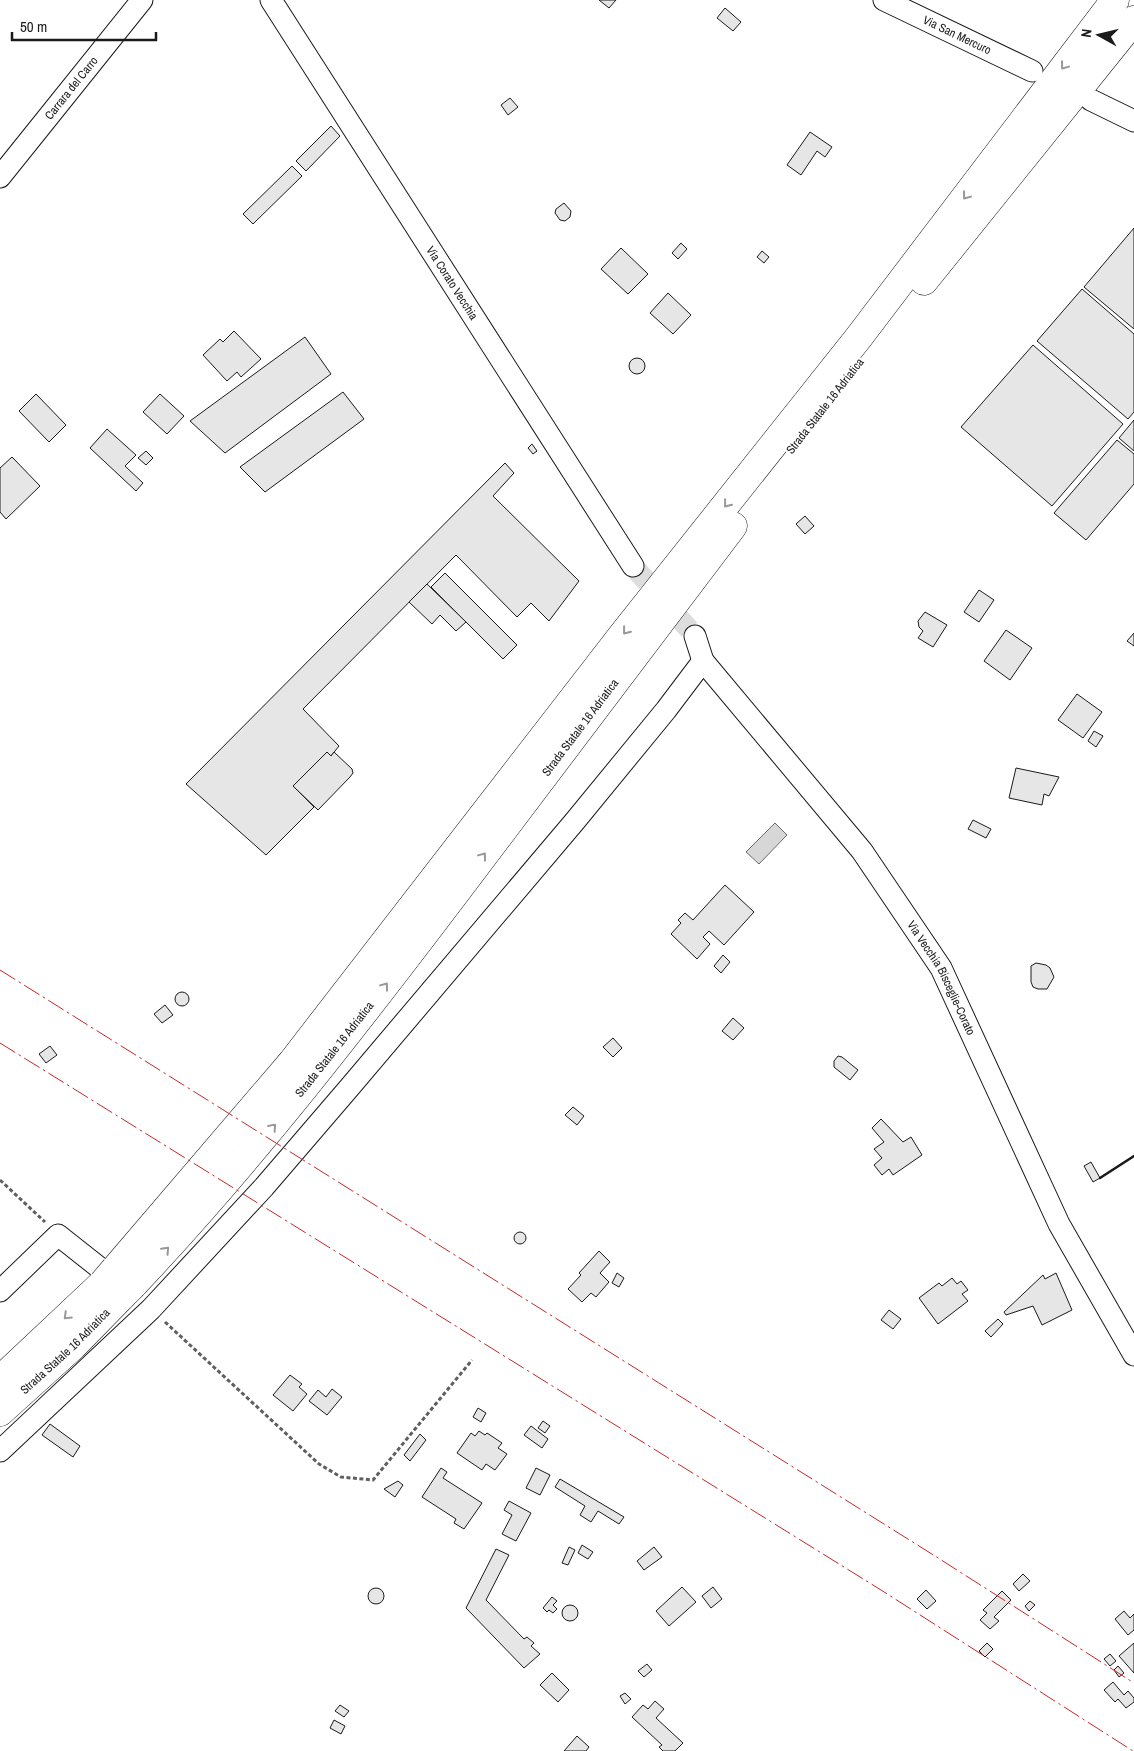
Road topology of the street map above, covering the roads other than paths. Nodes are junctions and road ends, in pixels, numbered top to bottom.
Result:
1 (142, 0) edge
2 (271, 0) edge
3 (884, 0) edge
4 (1115, 0) edge
5 (1134, 20) edge
6 (1032, 71) dead end
7 (1090, 100) dead end
8 (1134, 122) edge
9 (0, 178) edge
10 (633, 566) tunnel mouth
11 (695, 636) tunnel mouth
12 (702, 661) junction
13 (118, 1283) junction
14 (0, 1291) edge
15 (151, 1309) junction
16 (1134, 1355) edge
17 (0, 1380) edge
18 (0, 1412) edge
19 (0, 1451) edge

1 - 9 street, Carrara del Carro
2 - 10 street, Via Corato Vecchia
3 - 6 street, Via San Mercuro
4 -> 13 highway, Strada Statale 16 Adriatica
13 -> 5 highway, Strada Statale 16 Adriatica
7 - 8 street
11 - 12 street, Via Vecchia Bisceglie-Corato
12 - 15 street
12 - 16 street, Via Vecchia Bisceglie-Corato
13 -> 17 highway, Strada Statale 16 Adriatica
13 - 18 highway, Strada Statale 16 Adriatica
14 - 15 street
15 - 19 street

